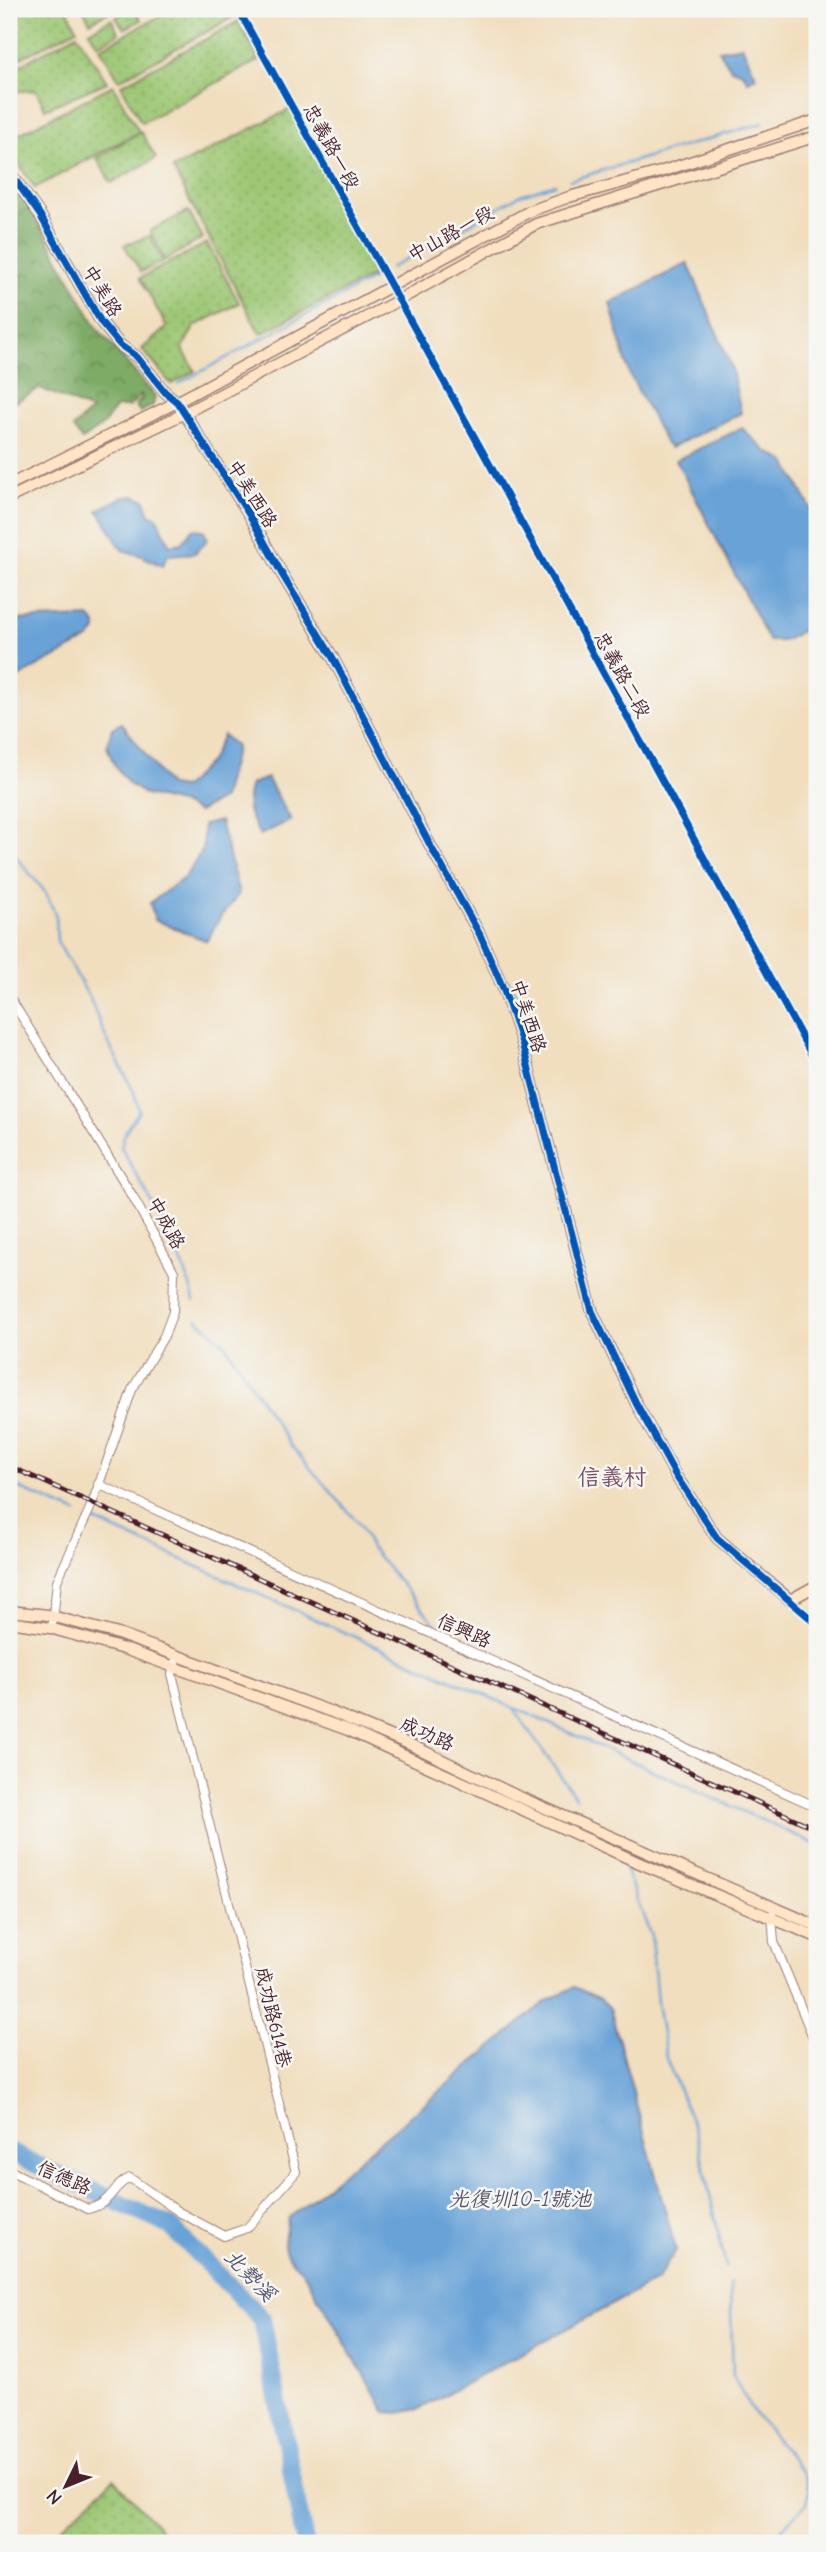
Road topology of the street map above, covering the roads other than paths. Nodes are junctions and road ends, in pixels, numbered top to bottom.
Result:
1 (238, 9) edge
2 (817, 120) edge
3 (817, 136) edge
4 (9, 171) edge
5 (391, 287) junction
6 (399, 300) junction
7 (177, 402) junction
8 (183, 414) junction
9 (43, 475) junction
10 (9, 485) edge
11 (9, 498) edge
12 (9, 996) edge
13 (817, 1065) edge
14 (98, 1484) junction
15 (817, 1585) edge
16 (790, 1600) junction
17 (9, 1611) edge
18 (54, 1617) junction
19 (9, 1622) edge
20 (817, 1624) edge
21 (50, 1628) junction
22 (175, 1662) junction
23 (817, 1807) edge
24 (773, 1913) junction
25 (817, 1926) edge
26 (817, 1937) edge
27 (817, 2047) edge
28 (9, 2170) edge
29 (106, 2201) joint

1 - 5 street, 忠義路一段
2 - 5 street, 中山路一段
3 - 6 street, 中山路一段
4 - 7 street, 中美路
5 - 6 street, 忠義路一段
5 - 7 street, 中山路一段
6 - 8 street, 中山路一段
6 - 13 street, 忠義路二段
7 - 8 street, 中美路
7 - 9 street, 中山路一段
8 - 9 street, 中山路一段
8 - 16 street, 中美西路
9 - 10 street, 中山路一段
9 - 11 street, 中山路一段
12 - 14 street, 中成路
14 - 18 street, 中成路
14 - 23 street, 信興路
15 - 16 street
16 - 20 street, 中美西路
17 - 18 street, 成功路
18 - 21 street, 中成路
18 - 22 street, 成功路
19 - 21 street, 成功路
21 - 22 street, 成功路
22 - 24 street, 成功路
22 - 29 street, 成功路614巷
24 - 25 street, 成功路
24 - 26 street, 成功路
24 - 27 street
28 - 29 street, 信德路

